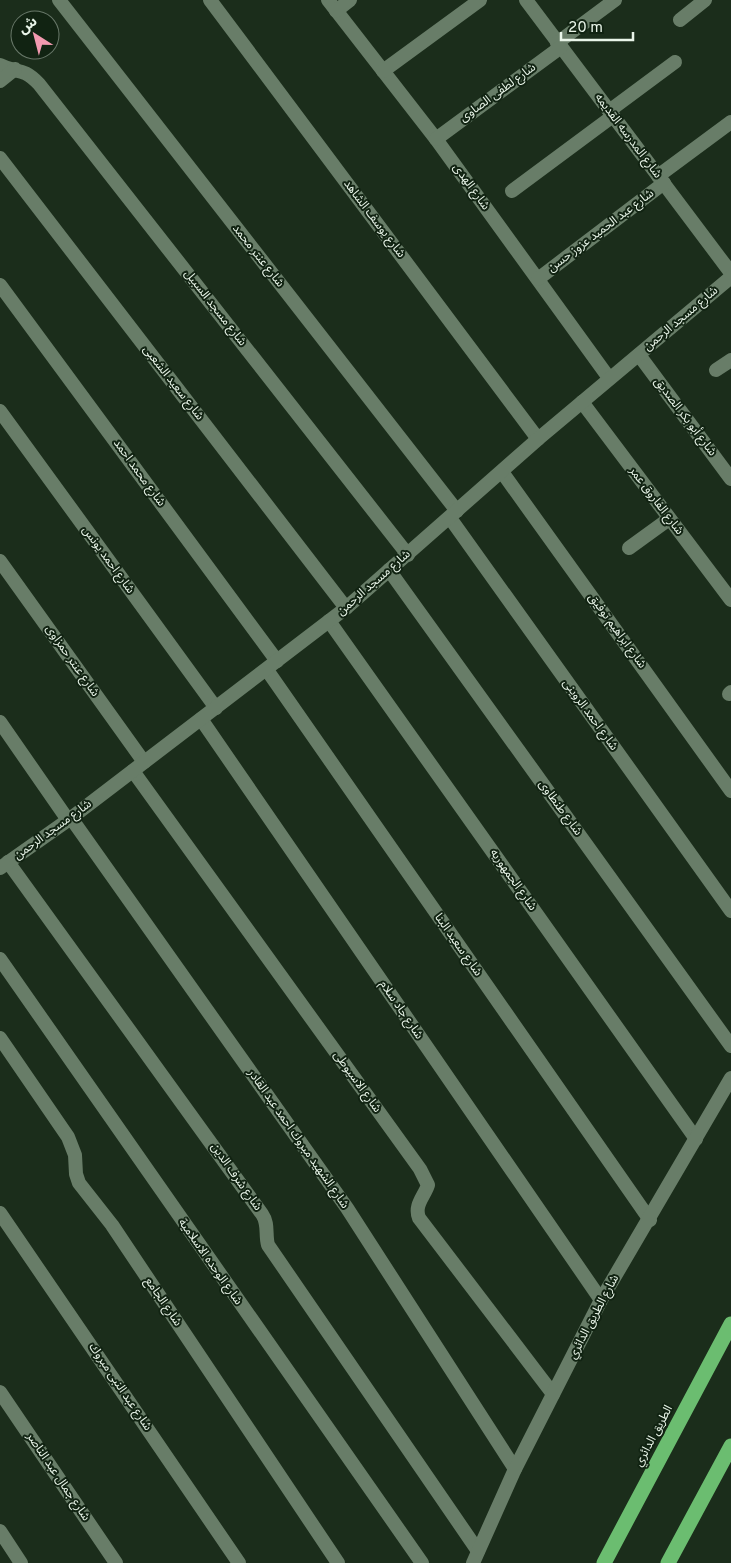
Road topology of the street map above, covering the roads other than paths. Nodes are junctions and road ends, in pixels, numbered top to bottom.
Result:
1 (59, 0) edge
2 (210, 0) edge
3 (350, 0) edge
4 (480, 0) edge
5 (526, 0) edge
6 (615, 0) edge
7 (705, 0) edge
8 (332, 5) edge
9 (680, 20) dead end
10 (559, 45) junction
11 (675, 62) dead end
12 (0, 65) edge
13 (16, 69) junction
14 (383, 71) junction
15 (0, 81) edge
16 (611, 113) junction
17 (731, 122) edge
18 (436, 140) junction
19 (0, 158) edge
20 (661, 180) junction
21 (512, 191) dead end
22 (731, 275) edge
23 (538, 279) junction
24 (0, 285) edge
25 (639, 355) junction
26 (731, 360) edge
27 (716, 370) dead end
28 (610, 378) junction
29 (582, 402) junction
30 (0, 411) edge
31 (538, 439) junction
32 (502, 472) junction
33 (731, 479) edge
34 (453, 515) junction
35 (670, 519) junction
36 (629, 548) dead end
37 (408, 554) junction
38 (0, 560) edge
39 (389, 570) junction
40 (731, 600) edge
41 (346, 608) junction
42 (329, 621) junction
43 (272, 665) junction
44 (216, 708) junction
45 (201, 719) junction
46 (0, 722) edge
47 (138, 766) junction
48 (731, 791) edge
49 (69, 819) junction
50 (3, 862) edge
51 (731, 912) edge
52 (0, 959) edge
53 (0, 1038) edge
54 (731, 1046) edge
55 (731, 1078) edge
56 (696, 1139) junction
57 (0, 1212) edge
58 (650, 1220) junction
59 (602, 1300) junction
60 (731, 1324) edge
61 (0, 1392) edge
62 (553, 1394) junction
63 (731, 1446) edge
64 (515, 1468) junction
65 (0, 1531) edge
66 (476, 1557) edge
67 (21, 1563) edge
68 (116, 1563) edge
69 (239, 1563) edge
70 (338, 1563) edge
71 (422, 1563) edge
72 (604, 1563) edge
73 (668, 1563) edge

1 - 34 street, شارع عنتر محمد
2 - 31 street, شارع يوسف الشاهد
3 - 8 street
4 - 14 street
5 - 10 street, شارع المدرسه القديمه
6 - 10 street, شارع لطفى الصاوى
7 - 9 street
8 - 14 street, شارع الهدى
10 - 16 street, شارع المدرسه القديمه
10 - 18 street, شارع لطفى الصاوى
11 - 16 street
12 - 13 street
13 - 15 street
13 - 37 street, شارع مسجد السبيل
14 - 18 street, شارع الهدى
16 - 20 street, شارع المدرسه القديمه
16 - 21 street
17 - 20 street, شارع عبد الحميد عزوز حسن
18 - 23 street, شارع الهدى
19 - 41 street, شارع سعيد الشعبى
20 - 22 street, شارع المدرسه القديمه
20 - 23 street, شارع عبد الحميد عزوز حسن
22 - 25 street, شارع مسجد الرحمن
23 - 28 street, شارع الهدى
24 - 43 street, شارع محمد احمد
25 - 28 street, شارع مسجد الرحمن
25 - 33 street, شارع أبو بكر الصديق
26 - 27 street
28 - 29 street, شارع مسجد الرحمن
29 - 31 street, شارع مسجد الرحمن
29 - 35 street, شارع الفاروق عمر
30 - 44 street, شارع احمد يونس
31 - 32 street, شارع مسجد الرحمن
32 - 34 street, شارع مسجد الرحمن
32 - 48 street, شارع ابراهيم توفيق
34 - 37 street, شارع مسجد الرحمن
34 - 51 street, شارع احمد الروينى
35 - 36 street
35 - 40 street, شارع الفاروق عمر
37 - 39 street, شارع مسجد الرحمن
38 - 47 street, شارع عنتر حمزاوى
39 - 41 street, شارع مسجد الرحمن
39 - 54 street, شارع طنطاوى
41 - 42 street, شارع مسجد الرحمن
42 - 43 street, شارع مسجد الرحمن
42 - 56 street, شارع الجمهوريه
43 - 44 street, شارع مسجد الرحمن
43 - 58 street, شارع سعيد البنا
44 - 45 street, شارع مسجد الرحمن
45 - 47 street, شارع مسجد الرحمن
45 - 59 street, شارع جاد سلام
46 - 49 street, شارع الشهيد مبروك احمد عبد القادر
47 - 49 street, شارع مسجد الرحمن
47 - 62 street, شارع الاسيوطى
49 - 50 street, شارع مسجد الرحمن
49 - 64 street, شارع الشهيد مبروك احمد عبد القادر
50 - 66 street, شارع شرف الدين
52 - 71 street, شارع الوحده الاسلامية
53 - 70 street, شارع الجامع
55 - 56 street, شارع الطريق الدائري
56 - 58 street, شارع الطريق الدائري
57 - 69 street, شارع عبد النبى مبروك
58 - 59 street, شارع الطريق الدائري
59 - 62 street, شارع الطريق الدائري
60 - 72 highway, الطريق الدائري
61 - 68 street, شارع جمال عبد الناصر
62 - 64 street, شارع الطريق الدائري
63 - 73 highway
64 - 66 street, شارع الطريق الدائري
65 - 67 street

